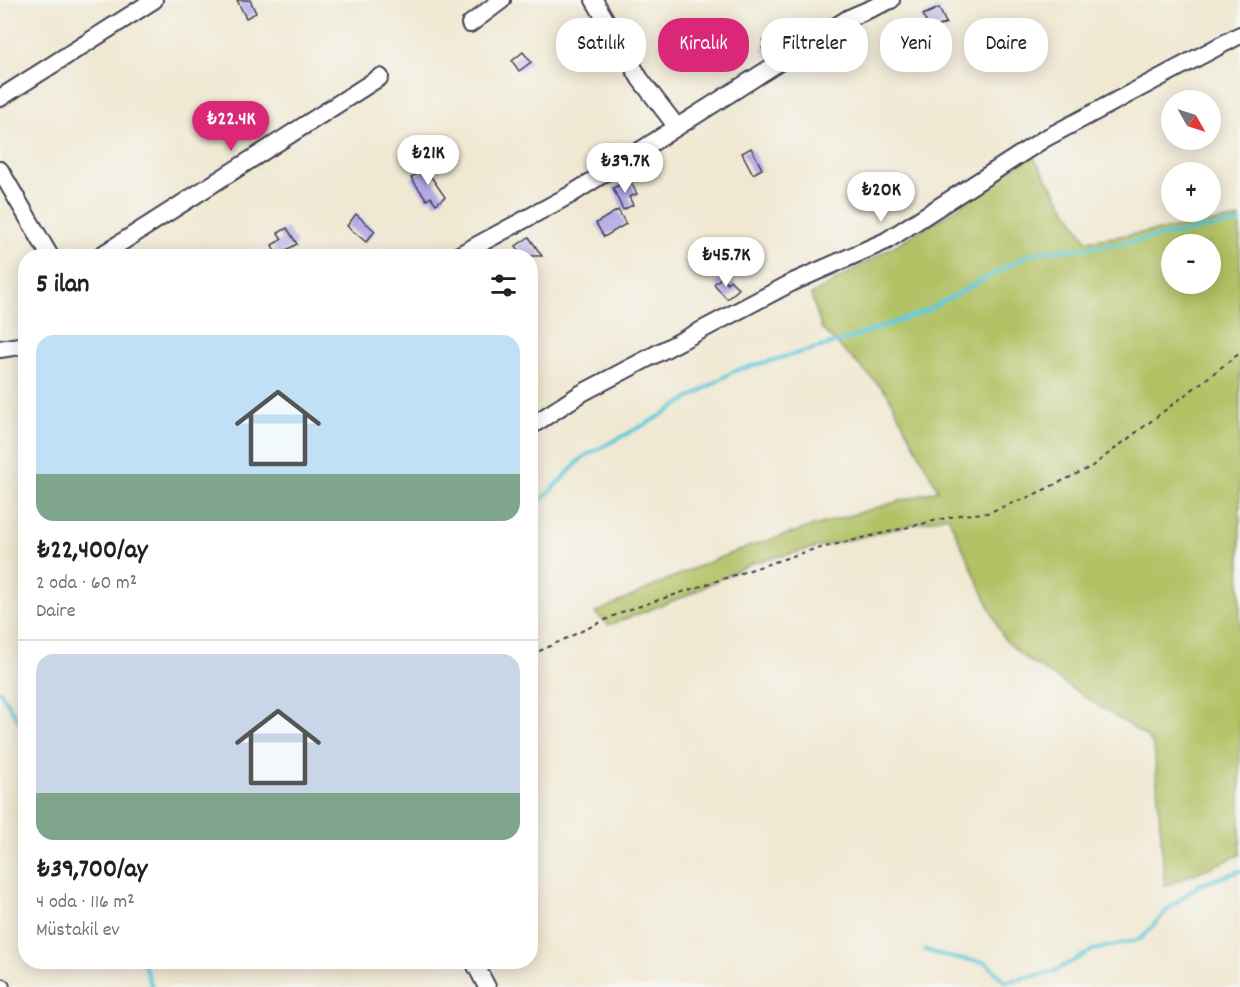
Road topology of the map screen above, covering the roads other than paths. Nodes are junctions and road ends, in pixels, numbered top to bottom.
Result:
1 (154, 0) edge
2 (502, 0) edge
3 (594, 0) edge
4 (891, 0) edge
5 (470, 24) dead end
6 (1240, 35) edge
7 (380, 77) dead end
8 (0, 98) edge
9 (677, 127) junction
10 (0, 170) edge
11 (46, 249) edge
12 (111, 249) edge
13 (470, 249) edge
14 (18, 346) edge
15 (0, 349) edge
16 (538, 421) edge
17 (478, 969) edge
18 (487, 987) edge

1 - 8 street
2 - 5 street
3 - 9 street
4 - 9 street
6 - 16 street
7 - 12 street
9 - 13 street
10 - 11 street
14 - 15 street
17 - 18 street

